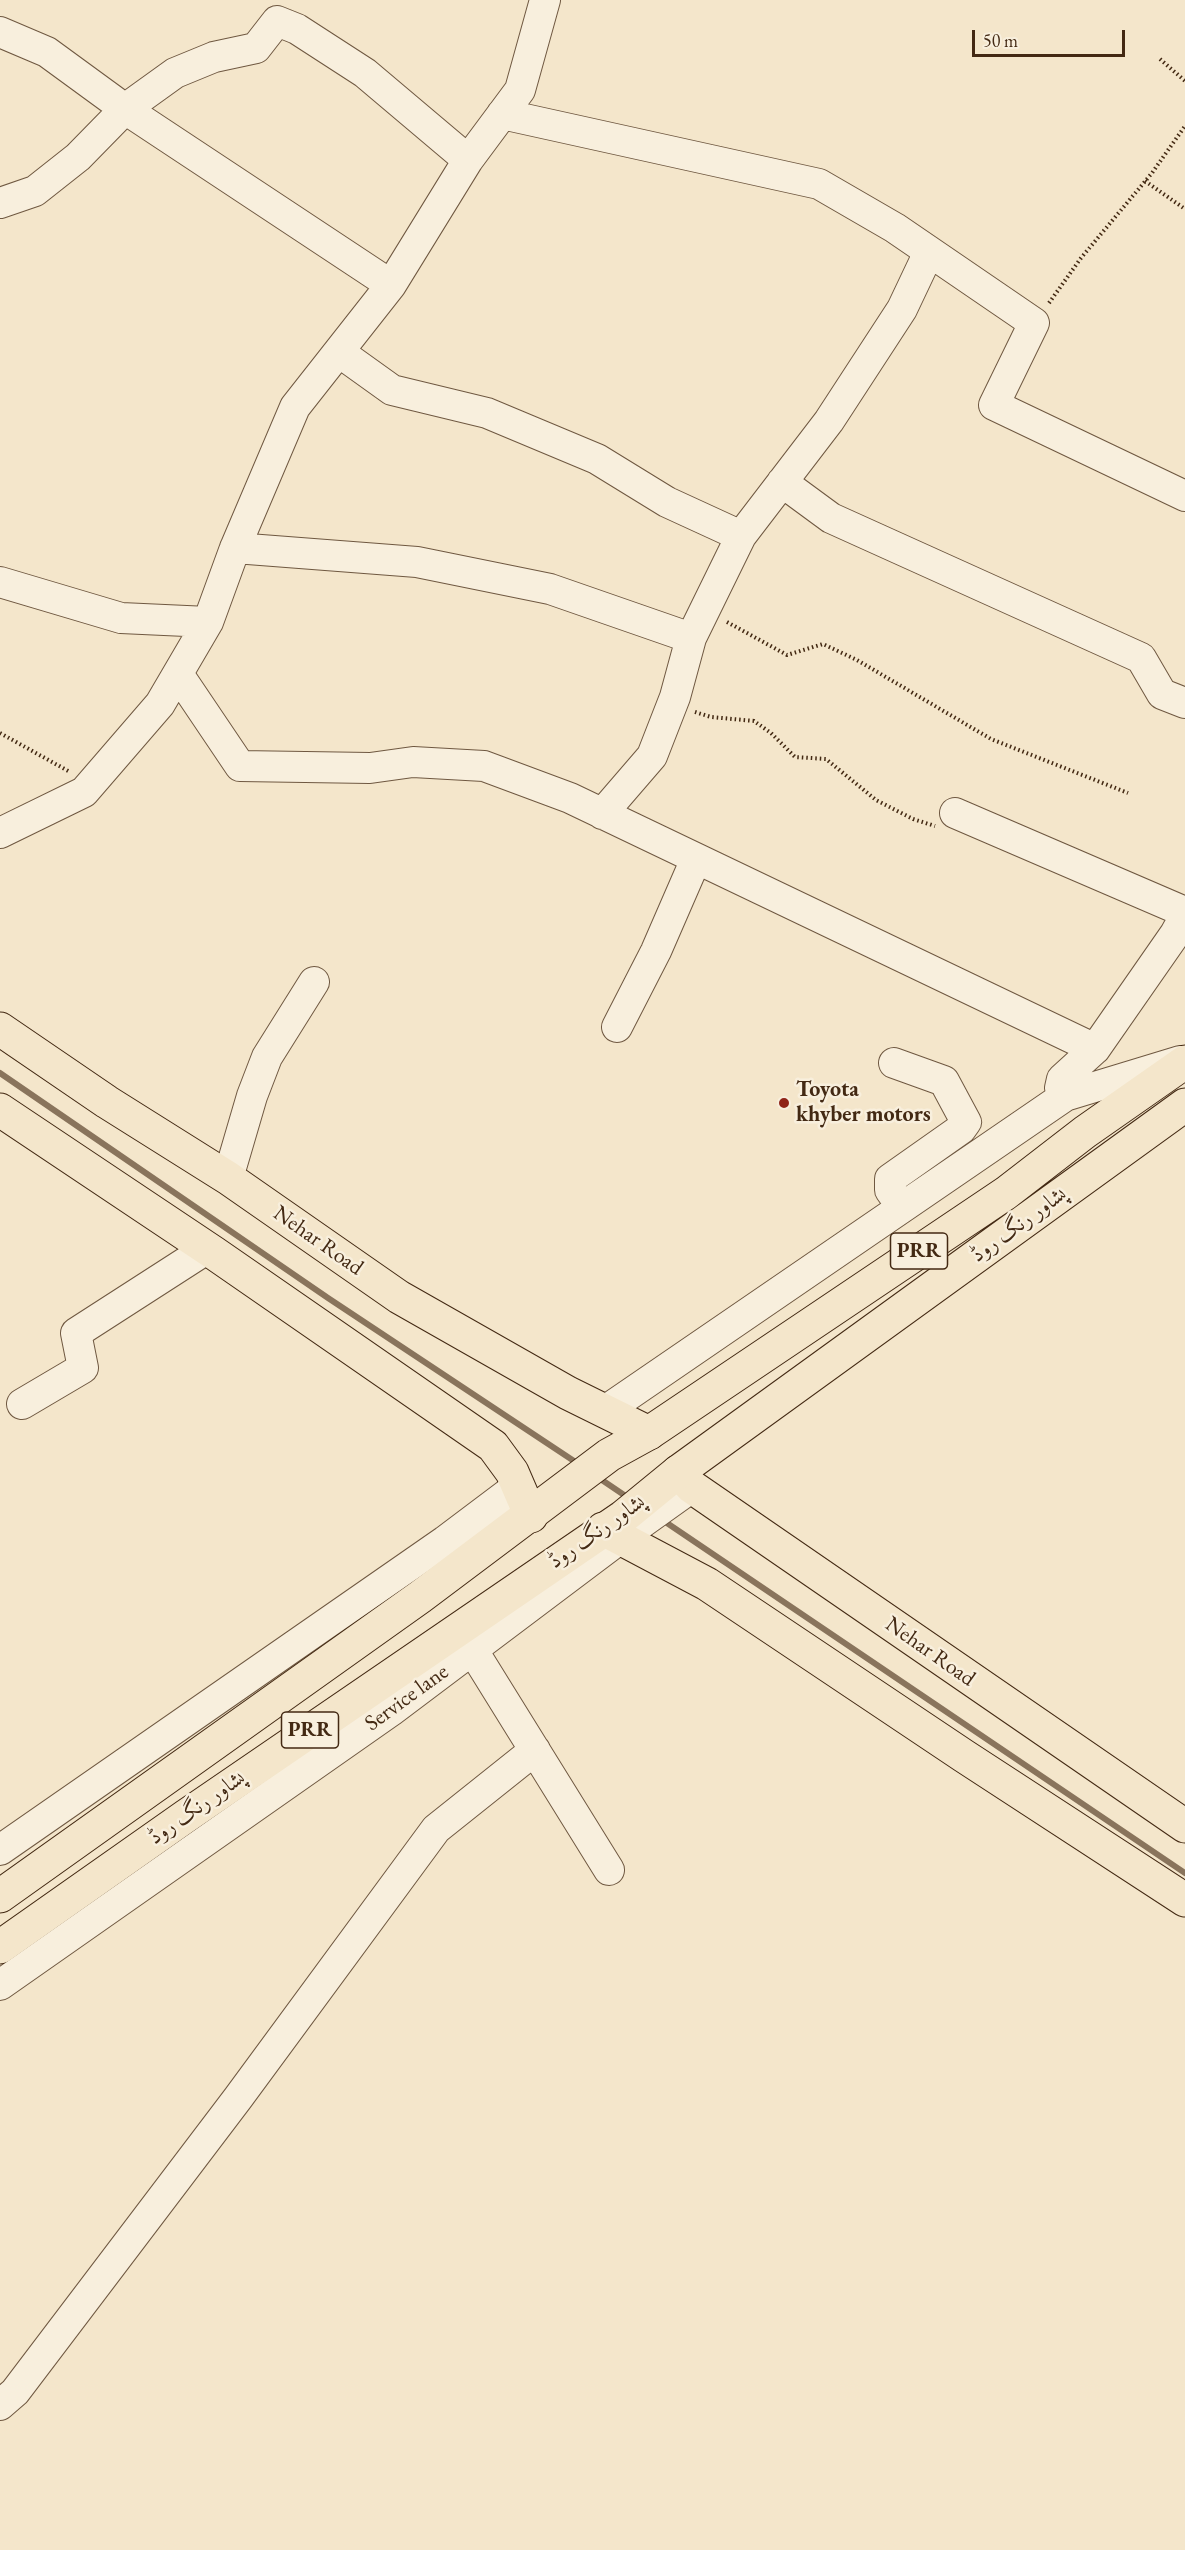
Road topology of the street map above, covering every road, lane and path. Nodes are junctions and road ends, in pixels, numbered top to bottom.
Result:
1 (545, 0) edge
2 (0, 32) edge
3 (1160, 59) dead end
4 (1185, 81) edge
5 (125, 109) junction
6 (502, 114) junction
7 (1185, 126) edge
8 (468, 160) junction
9 (1145, 181) junction
10 (0, 203) edge
11 (1185, 209) edge
12 (929, 252) junction
13 (391, 285) junction
14 (1034, 323) junction
15 (339, 352) junction
16 (782, 482) junction
17 (1185, 496) edge
18 (741, 536) junction
19 (234, 548) junction
20 (0, 582) edge
21 (705, 609) junction
22 (208, 622) junction
23 (691, 638) junction
24 (178, 674) junction
25 (1185, 703) edge
26 (672, 705) junction
27 (0, 733) edge
28 (89, 787) junction
29 (1128, 793) dead end
30 (955, 813) joint
31 (602, 814) junction
32 (0, 833) edge
33 (696, 859) junction
34 (1185, 914) edge
35 (314, 982) dead end
36 (616, 1026) dead end
37 (0, 1029) edge
38 (1095, 1049) junction
39 (1185, 1061) edge
40 (894, 1063) dead end
41 (1065, 1096) junction
42 (1185, 1105) edge
43 (0, 1110) edge
44 (228, 1178) junction
45 (902, 1207) junction
46 (208, 1248) junction
47 (22, 1404) dead end
48 (605, 1411) junction
49 (648, 1433) junction
50 (677, 1482) junction
51 (518, 1486) junction
52 (531, 1516) junction
53 (616, 1528) junction
54 (466, 1639) junction
55 (535, 1750) junction
56 (1185, 1826) edge
57 (0, 1850) edge
58 (609, 1870) dead end
59 (0, 1896) edge
60 (1185, 1900) edge
61 (0, 1947) edge
62 (0, 1985) edge
63 (0, 2405) edge

1 - 6 street
2 - 5 street
3 - 4 path
5 - 8 street
5 - 10 street
5 - 13 street
6 - 8 street
6 - 12 street
7 - 9 path
8 - 13 street
9 - 11 path
9 - 14 path
12 - 14 street
12 - 16 street
13 - 15 street
14 - 17 street
15 - 18 street
15 - 19 street
16 - 18 street
16 - 25 street
18 - 21 street
19 - 22 street
19 - 23 street
20 - 22 street
21 - 23 street
21 - 29 path
22 - 24 street
23 - 26 street
24 - 28 street
24 - 31 street
26 - 30 path
26 - 31 street
27 - 28 path
28 - 32 street
30 - 34 street
31 - 33 street
33 - 36 street
33 - 38 street
34 - 38 street
35 - 44 street
37 - 44 main road, Nehar Road
38 - 41 street
39 - 41 street
39 - 49 main road, پشاور رنگ روڈ / PRR
40 - 45 street
41 - 45 street
42 - 50 main road, پشاور رنگ روڈ / PRR
43 - 46 main road
44 - 48 main road, Nehar Road
45 - 48 street
46 - 47 street
46 - 51 main road
48 - 49 main road, Nehar Road
49 - 52 main road, پشاور رنگ روڈ / PRR
50 - 53 main road, پشاور رنگ روڈ / PRR
50 - 56 main road, Nehar Road
51 - 52 main road
51 - 57 street
52 - 59 main road, پشاور رنگ روڈ / PRR
53 - 54 main road, پشاور رنگ روڈ / PRR
53 - 60 main road
54 - 55 street
54 - 61 main road, پشاور رنگ روڈ / PRR
54 - 62 street, Service lane
55 - 58 street
55 - 63 street

